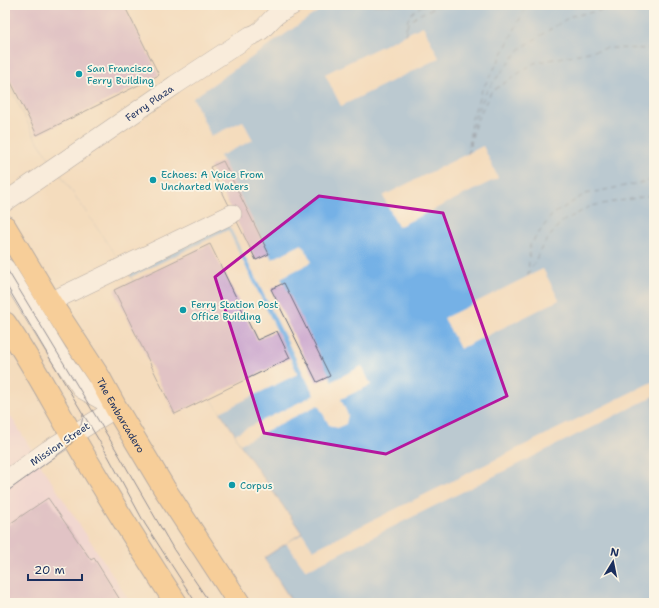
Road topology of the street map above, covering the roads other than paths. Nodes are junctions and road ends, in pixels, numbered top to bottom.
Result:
1 (293, 5) edge
2 (5, 202) edge
3 (232, 214) dead end
4 (5, 227) edge
5 (5, 268) edge
6 (50, 302) junction
7 (5, 323) edge
8 (116, 408) junction
9 (72, 435) junction
10 (5, 481) edge
11 (176, 603) edge
12 (239, 603) edge

1 - 2 street, Ferry Plaza
3 - 6 street
4 - 6 main road, The Embarcadero
5 - 8 street
6 - 8 main road, The Embarcadero
7 - 9 main road
8 - 9 street, Mission Street
8 - 12 main road, The Embarcadero
9 - 10 street, Mission Street
9 - 11 main road

